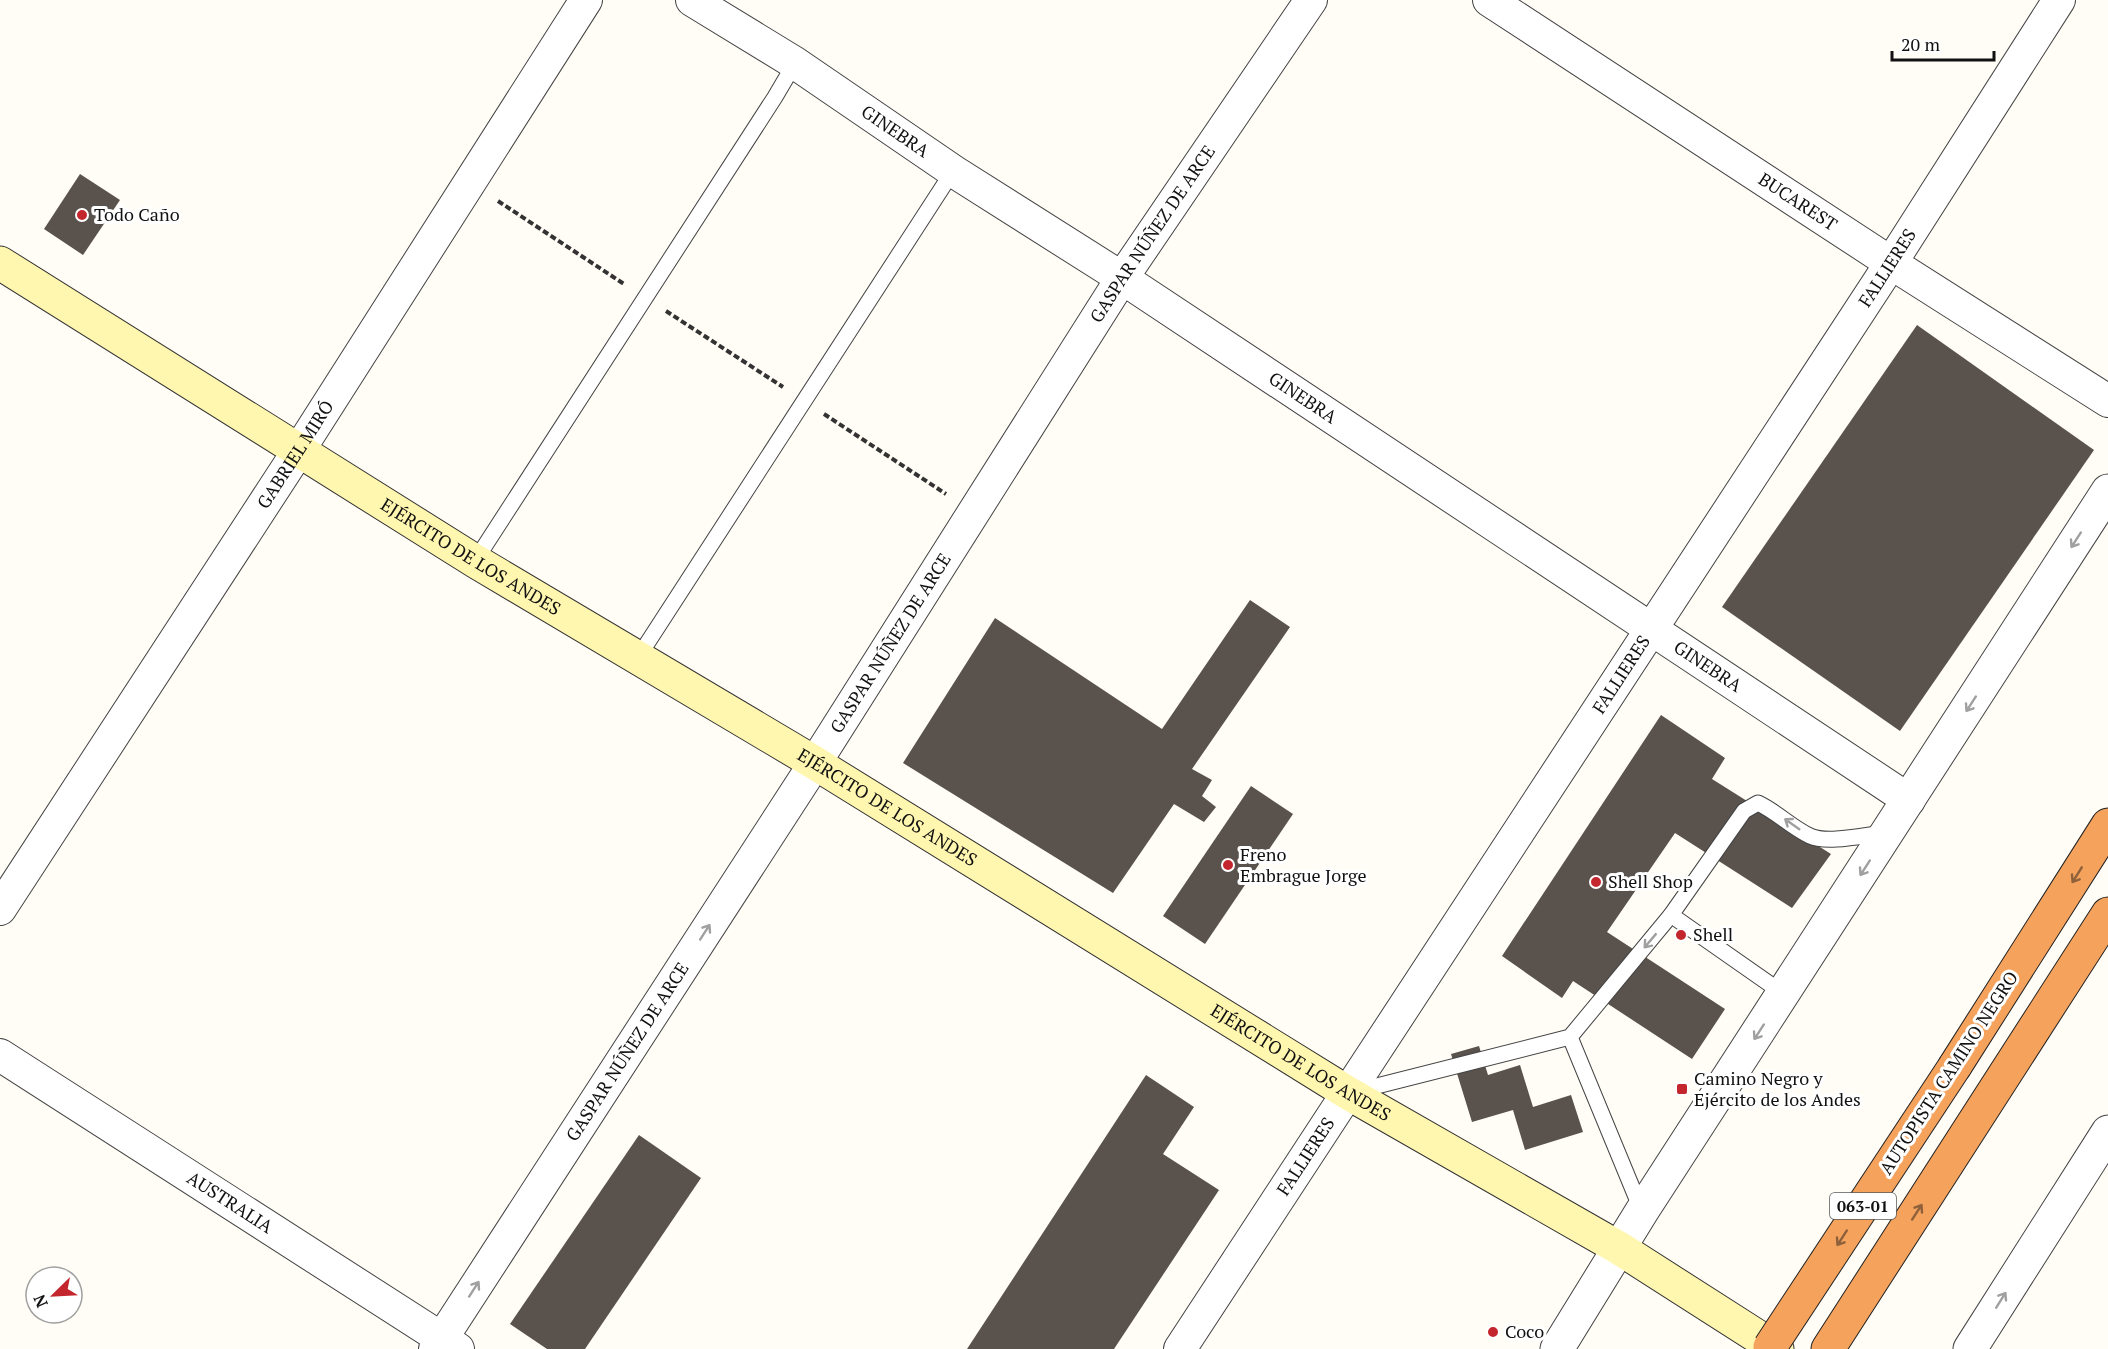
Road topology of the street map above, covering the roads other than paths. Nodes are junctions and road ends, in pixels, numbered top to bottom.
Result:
1 (586, 0) edge
2 (692, 0) edge
3 (1311, 0) edge
4 (1490, 0) edge
5 (2059, 0) edge
6 (795, 63) junction
7 (953, 171) junction
8 (0, 263) edge
9 (1891, 263) junction
10 (1122, 278) junction
11 (2108, 401) edge
12 (299, 450) junction
13 (2108, 491) edge
14 (475, 561) junction
15 (1651, 628) junction
16 (637, 659) junction
17 (815, 763) junction
18 (1909, 800) junction
19 (2108, 825) edge
20 (1888, 833) junction
21 (0, 909) edge
22 (2108, 914) edge
23 (1671, 915) junction
24 (2108, 940) edge
25 (1784, 993) junction
26 (2028, 1036) junction
27 (1570, 1037) junction
28 (0, 1055) edge
29 (1348, 1093) junction
30 (2108, 1132) edge
31 (1642, 1211) junction
32 (1619, 1248) junction
33 (445, 1345) edge
34 (1180, 1349) edge
35 (1557, 1349) edge
36 (1769, 1349) edge
37 (1777, 1349) edge
38 (1828, 1349) edge
39 (1970, 1349) edge

1 - 12 street, GABRIEL MIRÓ
2 - 6 street, GINEBRA
3 - 10 street, GASPAR NÚÑEZ DE ARCE
4 - 9 street, BUCAREST
5 - 9 street, FALLIERES
6 - 7 street, GINEBRA
6 - 14 lane
7 - 10 street, GINEBRA
7 - 16 lane
8 - 12 main road, EJÉRCITO DE LOS ANDES
9 - 11 street, BUCAREST
9 - 15 street, FALLIERES
10 - 15 street, GINEBRA
10 - 17 street, GASPAR NÚÑEZ DE ARCE
12 - 14 main road, EJÉRCITO DE LOS ANDES
12 - 21 street, GABRIEL MIRÓ
13 -> 18 street
14 - 16 main road, EJÉRCITO DE LOS ANDES
15 - 18 street, GINEBRA
15 - 29 street, FALLIERES
16 - 17 main road, EJÉRCITO DE LOS ANDES
17 - 29 main road, EJÉRCITO DE LOS ANDES
33 -> 17 street, GASPAR NÚÑEZ DE ARCE
18 - 20 street
19 -> 36 highway, AUTOPISTA CAMINO NEGRO / 063-01, bridge
20 -> 23 lane
20 -> 25 street
22 - 26 highway, 063-01
23 - 25 lane
23 -> 27 lane
24 - 26 highway
25 -> 31 street
38 -> 26 highway, 063-01
27 - 29 lane
27 - 31 lane
28 - 33 street, AUSTRALIA
29 - 32 main road, EJÉRCITO DE LOS ANDES
29 - 34 street, FALLIERES
39 -> 30 street
31 - 32 street
32 - 35 street
32 - 37 main road, EJÉRCITO DE LOS ANDES

